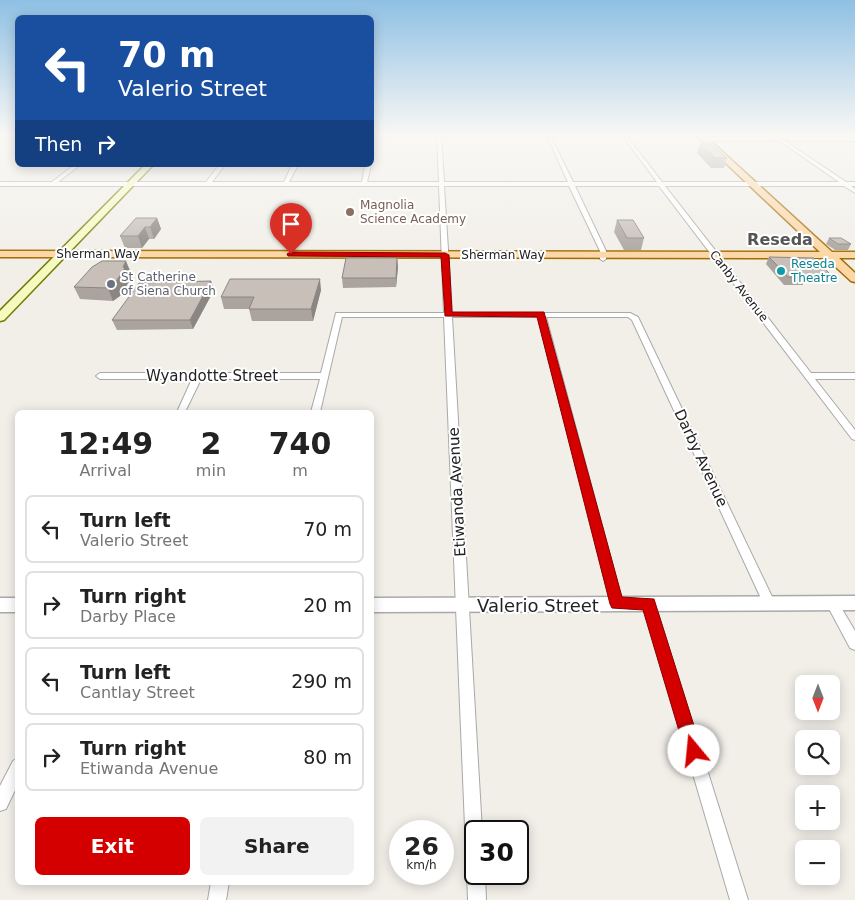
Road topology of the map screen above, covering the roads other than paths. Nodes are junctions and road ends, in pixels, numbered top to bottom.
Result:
1 (63, 176) edge
2 (138, 176) edge
3 (214, 176) edge
4 (290, 176) edge
5 (366, 176) edge
6 (442, 176) edge
7 (567, 176) edge
8 (654, 176) edge
9 (744, 176) edge
10 (833, 176) edge
11 (0, 184) edge
12 (53, 184) junction
13 (130, 184) junction
14 (208, 184) junction
15 (286, 184) junction
16 (364, 184) junction
17 (442, 184) junction
18 (571, 184) junction
19 (660, 184) junction
20 (752, 184) junction
21 (844, 184) junction
22 (855, 184) edge
23 (855, 191) edge
24 (0, 254) edge
25 (855, 255) edge
26 (59, 257) junction
27 (445, 257) junction
28 (604, 257) junction
29 (717, 257) junction
30 (831, 257) junction
31 (855, 259) edge
32 (0, 260) edge
33 (855, 280) edge
34 (448, 314) junction
35 (541, 314) junction
36 (0, 318) edge
37 (100, 376) dead end
38 (198, 376) junction
39 (324, 376) junction
40 (808, 376) junction
41 (855, 376) edge
42 (182, 410) edge
43 (316, 410) edge
44 (855, 437) edge
45 (769, 603) junction
46 (832, 603) junction
47 (855, 603) edge
48 (617, 604) junction
49 (649, 604) junction
50 (0, 605) edge
51 (15, 605) edge
52 (374, 605) edge
53 (463, 605) junction
54 (855, 644) edge
55 (15, 772) edge
56 (0, 804) edge
57 (473, 820) edge
58 (220, 885) edge
59 (477, 885) edge
60 (217, 900) edge
61 (478, 900) edge
62 (739, 900) edge

1 - 12 street
2 - 13 main road
3 - 14 street
4 - 15 street
5 - 16 street
6 - 17 street, Etiwanda Avenue
7 - 18 street
8 - 19 street, Canby Avenue
9 - 20 main road
10 - 21 street
11 - 12 street
12 - 13 street
13 - 14 street
13 - 26 main road
14 - 15 street
15 - 16 street
16 - 17 street
17 - 18 street
17 - 27 street, Etiwanda Avenue
18 - 19 street
18 - 28 street
19 - 20 street
19 - 29 street, Canby Avenue
20 - 21 street
20 - 30 main road
21 - 22 street
21 - 23 street
24 - 26 main road, Sherman Way
25 - 30 main road, Sherman Way
26 - 27 main road, Sherman Way
26 - 32 main road, Sherman Way
26 - 36 main road
27 - 28 main road, Sherman Way
27 - 34 street, Etiwanda Avenue
28 - 29 main road, Sherman Way
29 - 30 main road, Sherman Way
29 - 40 street, Canby Avenue
30 - 31 main road, Sherman Way
30 - 33 main road
34 - 35 street
34 - 39 street
34 - 53 street, Etiwanda Avenue
35 - 45 street, Darby Avenue
35 - 48 street
37 - 38 street, Wyandotte Street
38 - 39 street, Wyandotte Street
38 - 42 street
39 - 43 street
40 - 41 street
40 - 44 street, Canby Avenue
45 - 46 street, Valerio Street
45 - 49 street, Valerio Street
46 - 47 street, Valerio Street
46 - 54 street
48 - 49 street, Valerio Street
48 - 53 street, Valerio Street
49 - 62 street
50 - 51 street
52 - 53 street, Valerio Street
53 - 57 street, Etiwanda Avenue
55 - 56 street
58 - 60 street
59 - 61 street

